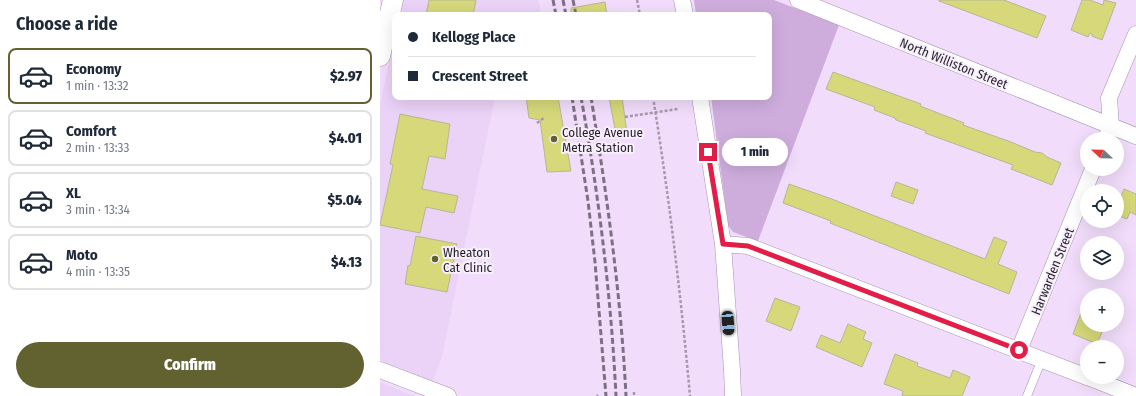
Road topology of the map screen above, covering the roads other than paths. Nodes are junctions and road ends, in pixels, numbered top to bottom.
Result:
1 (393, 0) edge
2 (682, 0) edge
3 (798, 0) edge
4 (684, 12) edge
5 (382, 34) edge
6 (1136, 34) edge
7 (380, 56) edge
8 (700, 100) edge
9 (1108, 132) edge
10 (1124, 134) edge
11 (1136, 136) edge
12 (1090, 176) edge
13 (723, 244) junction
14 (1019, 350) junction
15 (1042, 359) junction
16 (380, 370) edge
17 (1080, 374) edge
18 (1106, 384) edge
19 (448, 396) edge
20 (733, 396) edge
21 (1027, 396) edge
22 (1136, 396) edge

1 - 5 street
2 - 4 street
3 - 9 street, North Williston Street
5 - 7 street
6 - 9 street
8 - 13 street
10 - 11 street, North Williston Street
12 - 14 street, Harwarden Street
13 - 14 street
13 - 20 street
14 - 15 street
15 - 17 street
15 - 21 lane
16 - 19 street
18 - 22 street

